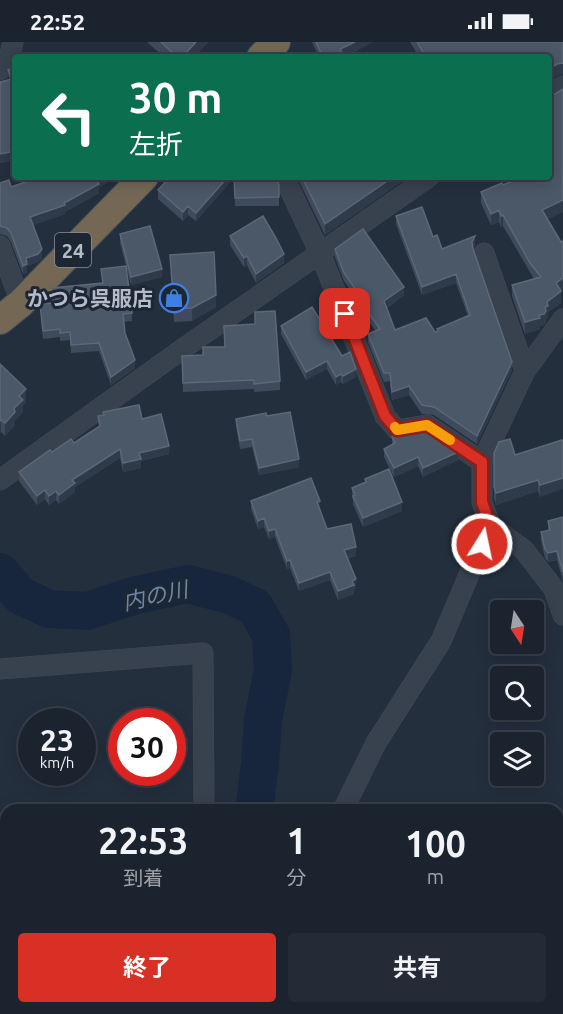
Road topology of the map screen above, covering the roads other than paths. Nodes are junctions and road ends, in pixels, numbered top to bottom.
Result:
1 (14, 42) edge
2 (276, 42) edge
3 (264, 54) edge
4 (0, 70) edge
5 (141, 180) edge
6 (285, 180) edge
7 (425, 180) edge
8 (0, 246) edge
9 (320, 253) junction
10 (484, 253) dead end
11 (11, 311) edge
12 (563, 319) edge
13 (525, 371) junction
14 (482, 462) junction
15 (2, 479) edge
16 (490, 525) junction
17 (563, 615) edge
18 (0, 669) edge
19 (204, 804) edge
20 (346, 804) edge

1 - 4 street
2 - 3 highway
5 - 11 highway, 24
6 - 9 street
7 - 9 street
8 - 11 street
9 - 14 street
9 - 15 street
10 - 13 street
12 - 13 street
13 - 14 street
14 - 16 street
16 - 17 street
16 - 20 street
18 - 19 street

